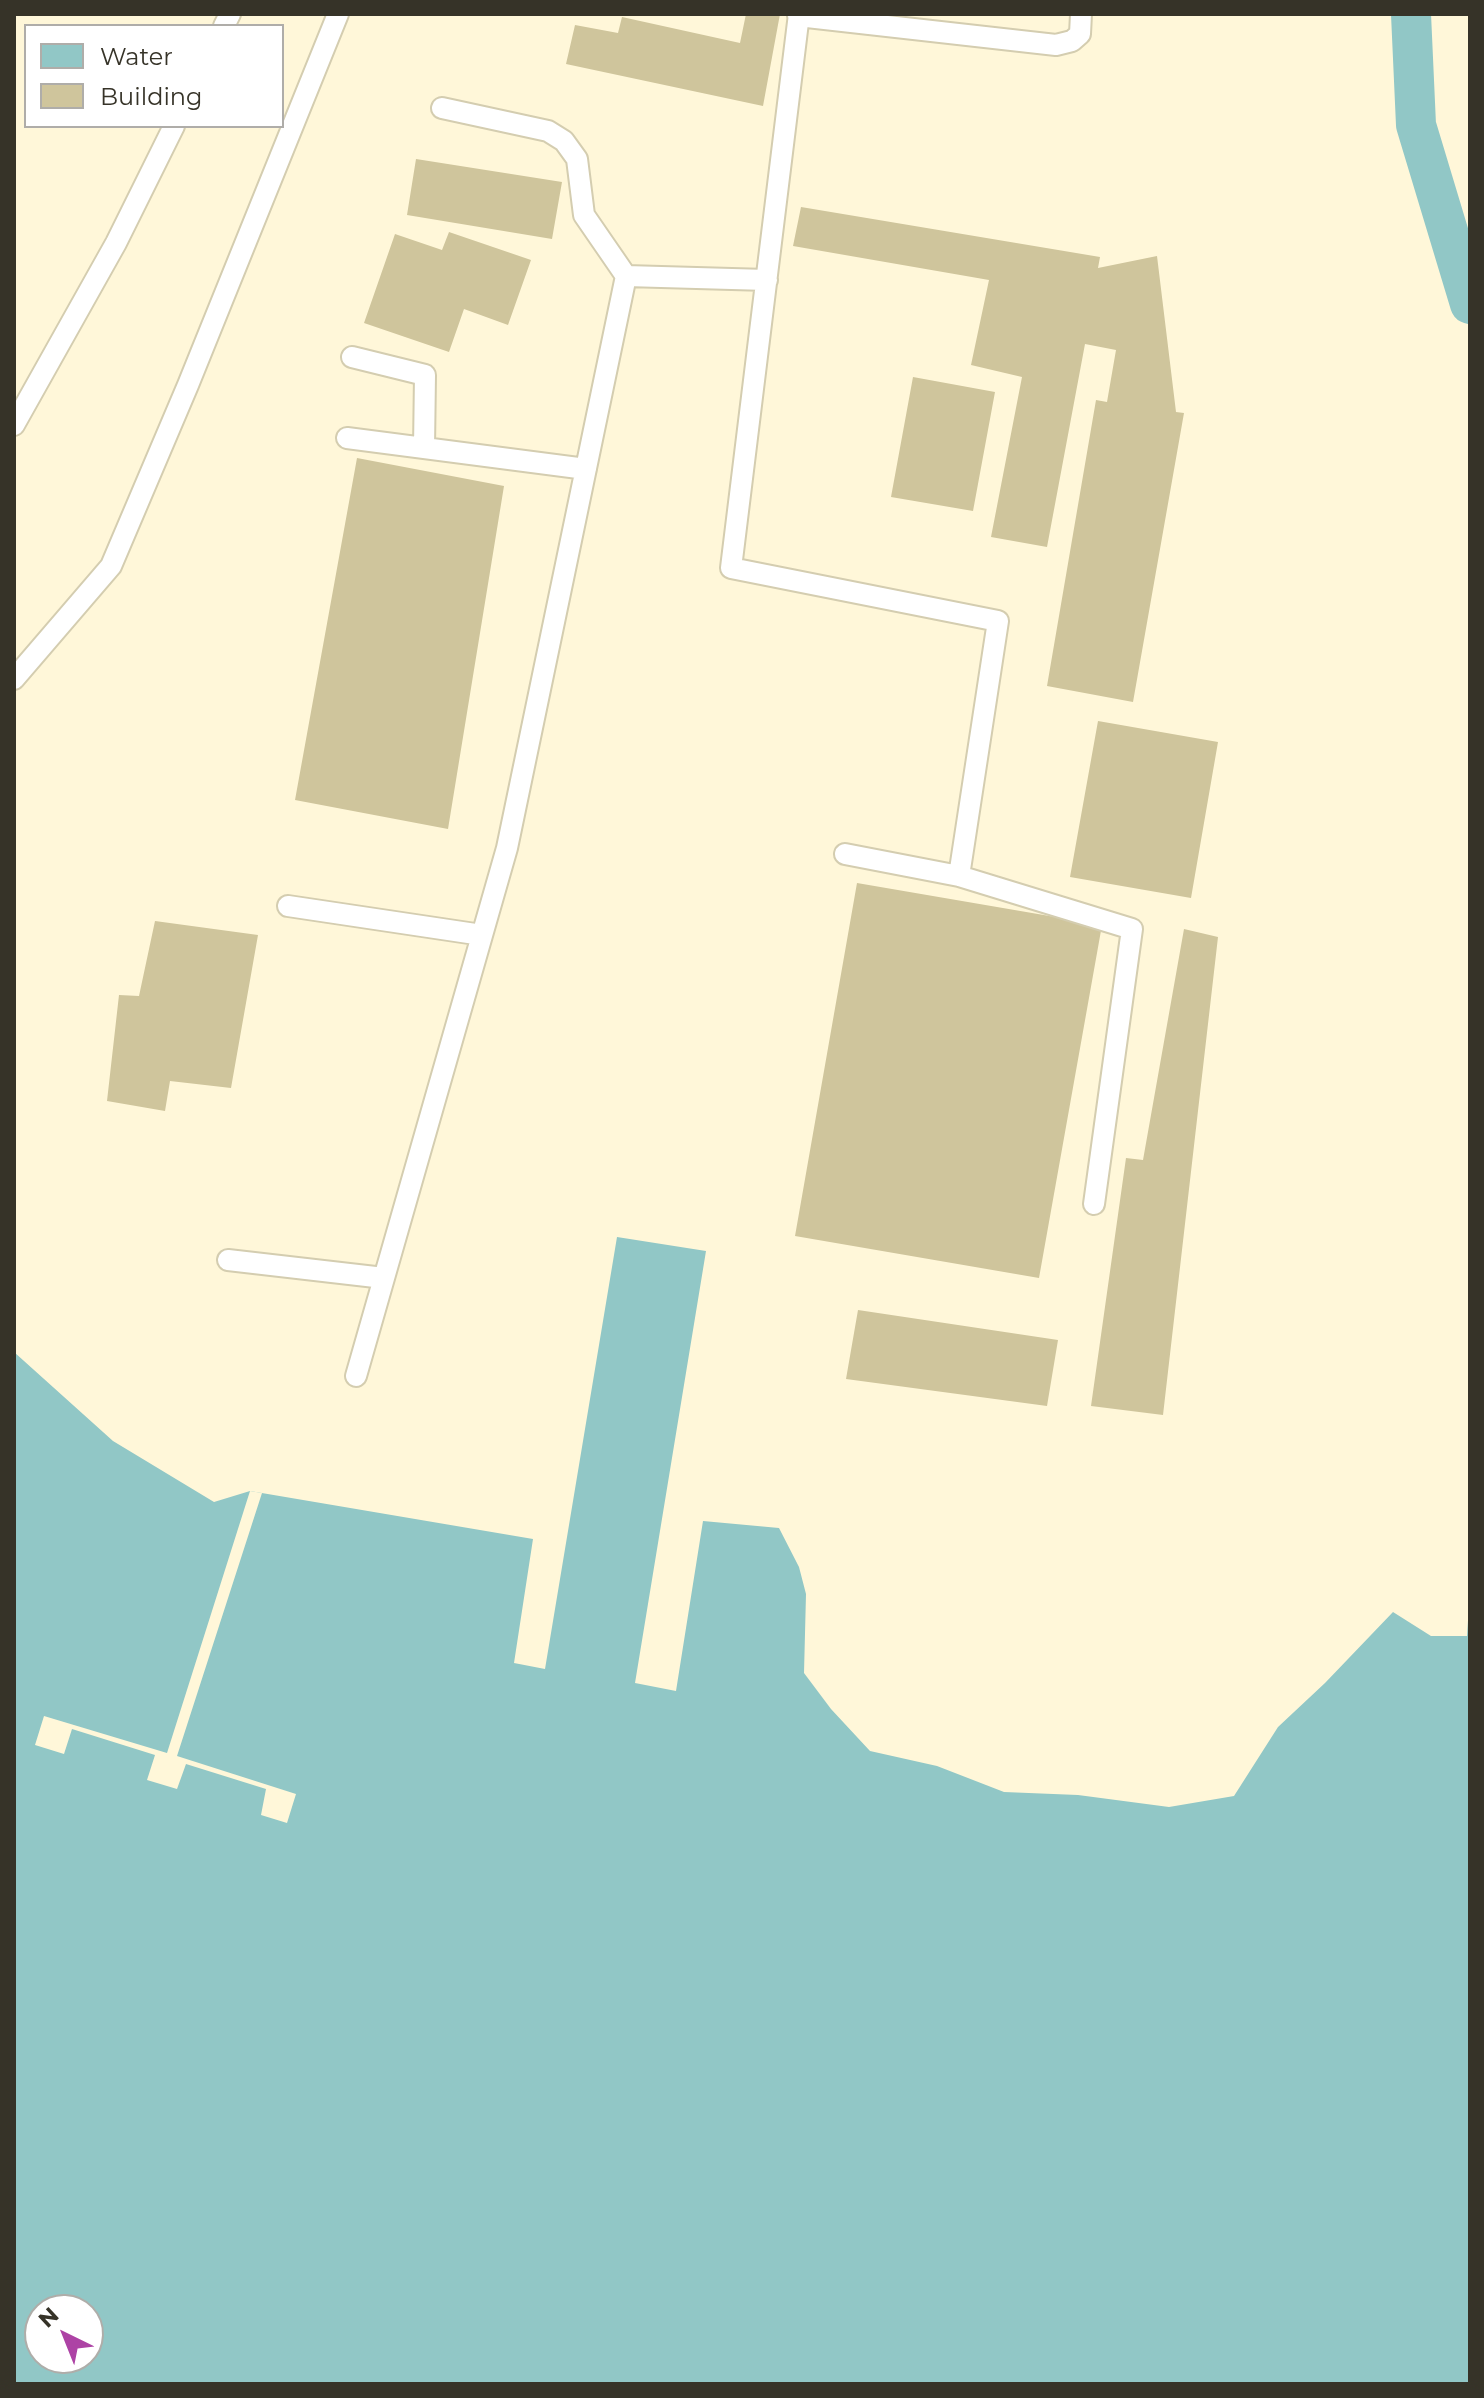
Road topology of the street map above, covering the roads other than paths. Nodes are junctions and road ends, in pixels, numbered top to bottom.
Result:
1 (338, 14) edge
2 (1081, 14) edge
3 (799, 15) edge
4 (442, 108) dead end
5 (173, 128) edge
6 (626, 276) junction
7 (767, 280) junction
8 (352, 357) dead end
9 (14, 425) edge
10 (347, 438) dead end
11 (424, 448) junction
12 (586, 469) junction
13 (14, 679) edge
14 (845, 854) dead end
15 (959, 876) junction
16 (288, 906) dead end
17 (482, 935) junction
18 (1094, 1204) dead end
19 (228, 1260) dead end
20 (384, 1278) junction
21 (356, 1376) dead end

1 - 13 lane
2 - 3 lane
3 - 7 lane
4 - 6 lane
5 - 9 lane
6 - 7 lane
6 - 12 lane
7 - 15 lane
8 - 11 lane
10 - 11 lane
11 - 12 lane
12 - 17 lane
14 - 15 lane
15 - 18 lane
16 - 17 lane
17 - 20 lane
19 - 20 lane
20 - 21 lane

